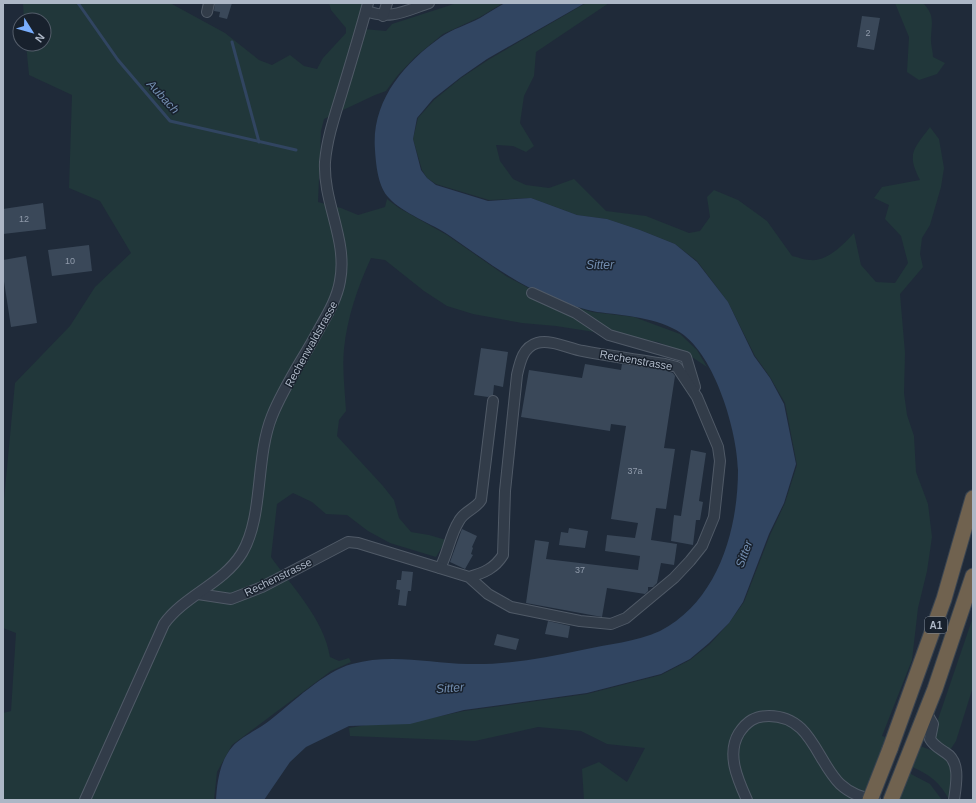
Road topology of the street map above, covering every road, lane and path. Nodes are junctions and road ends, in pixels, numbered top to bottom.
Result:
1 (387, 3) edge
2 (429, 3) edge
3 (367, 7) edge
4 (383, 16) junction
5 (532, 293) dead end
6 (697, 397) junction
7 (494, 401) dead end
8 (973, 498) edge
9 (440, 568) junction
10 (973, 576) edge
11 (470, 577) junction
12 (198, 594) junction
13 (926, 712) junction
14 (85, 800) edge
15 (747, 800) edge
16 (870, 800) edge
17 (875, 800) edge
18 (891, 800) edge
19 (954, 800) edge

1 - 4 street
2 - 4 street
3 - 4 street
3 - 12 street, Rechenwaldstrasse
5 - 6 street
6 - 11 street, Rechenstrasse
6 - 11 street, Rechenstrasse
7 - 9 street
8 - 16 highway, A1, bridge
9 - 11 street, Rechenstrasse
9 - 12 street, Rechenstrasse
10 - 13 highway, A1
12 - 14 street
13 - 18 highway, A1
13 - 19 street
15 - 17 street

